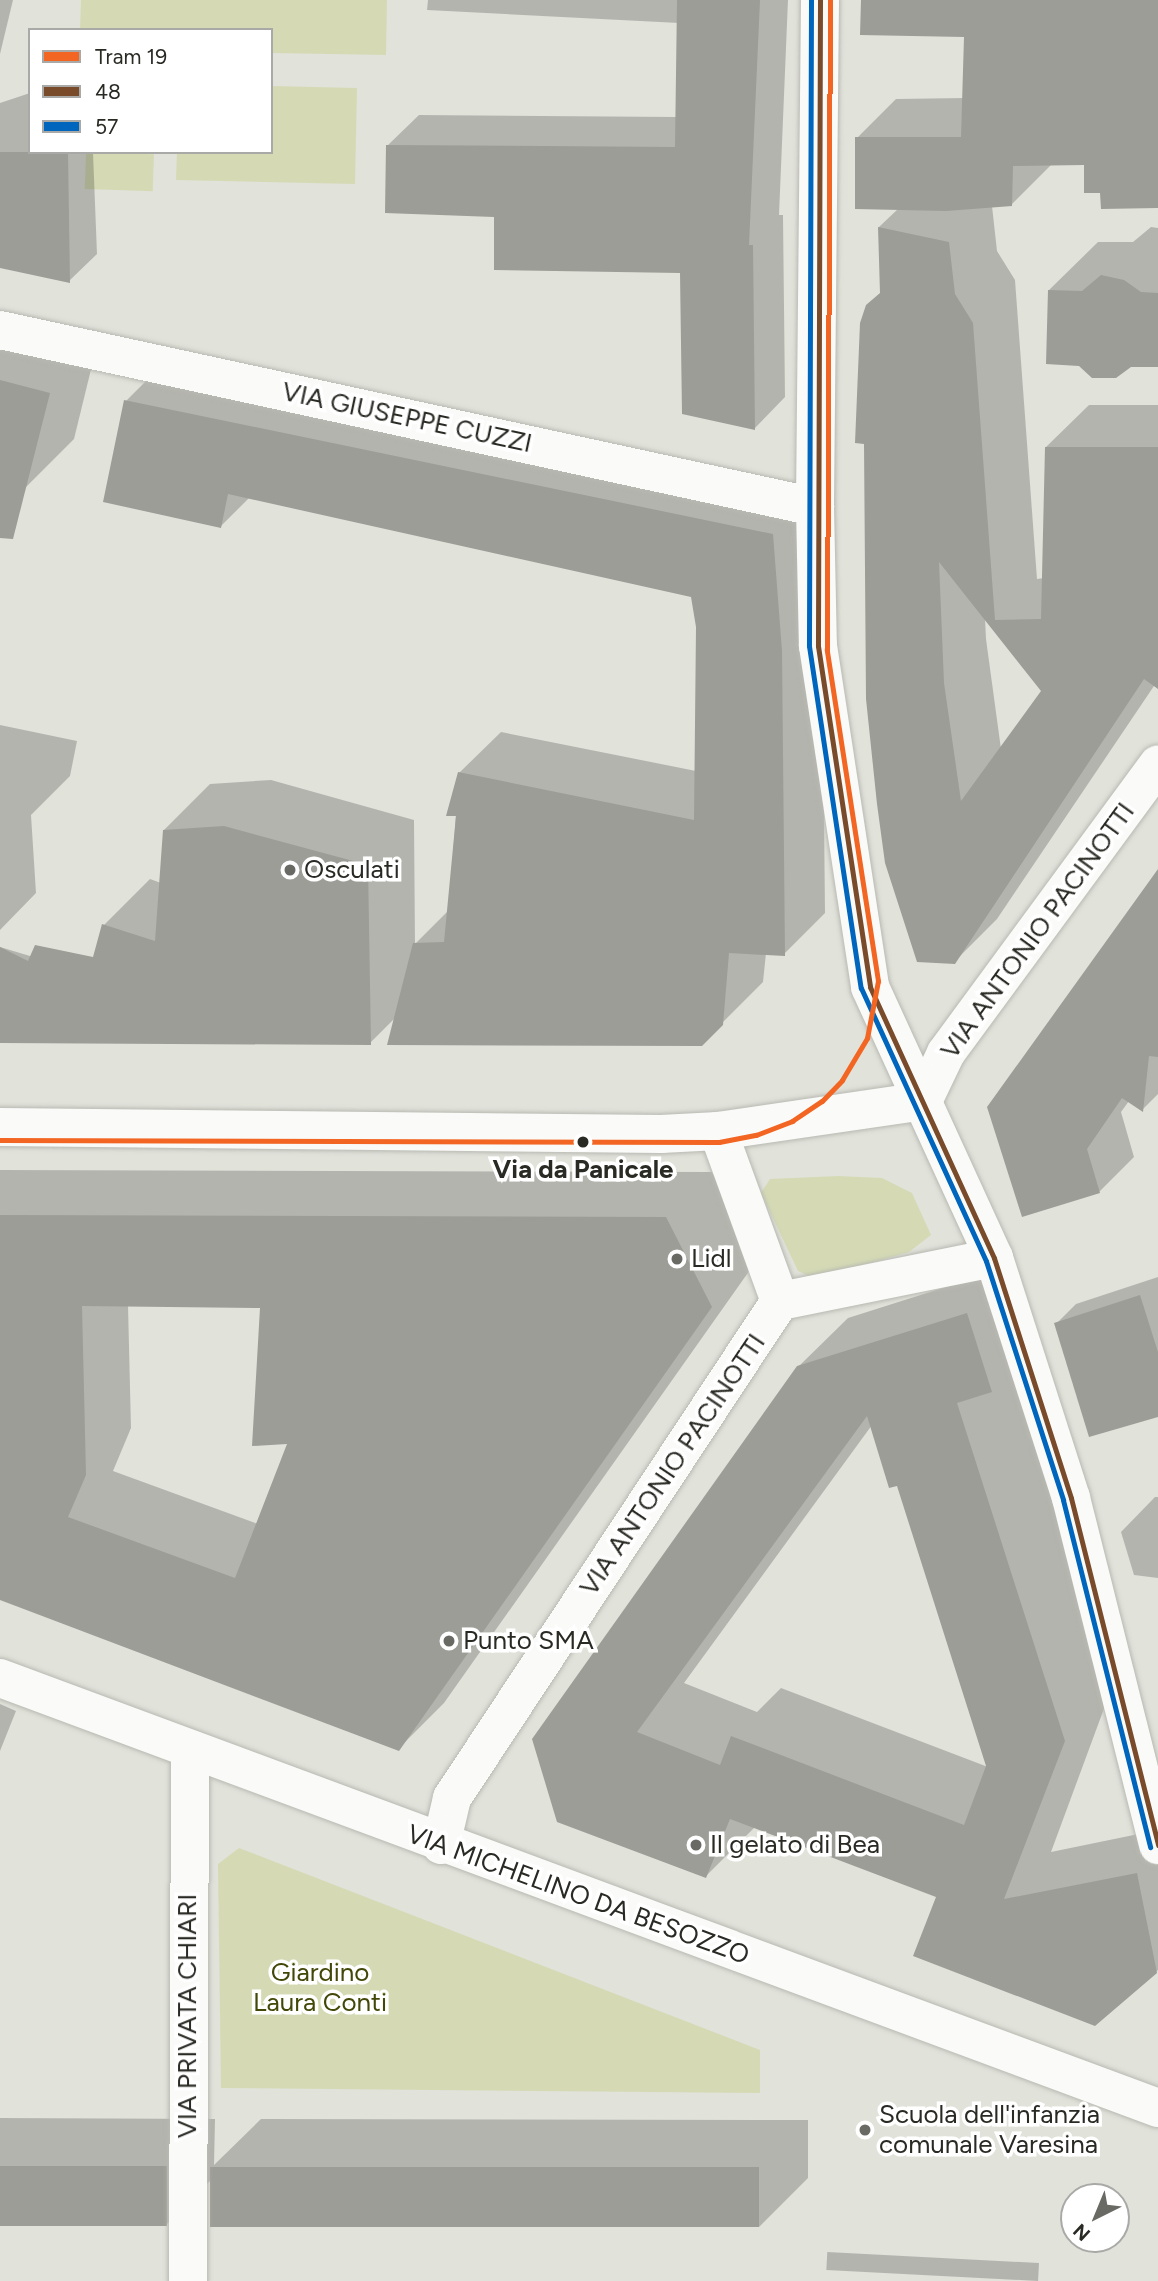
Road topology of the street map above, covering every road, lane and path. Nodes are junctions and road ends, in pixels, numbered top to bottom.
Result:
1 (820, 0) edge
2 (0, 330) edge
3 (815, 507) junction
4 (1158, 764) edge
5 (923, 1101) junction
6 (0, 1127) edge
7 (718, 1130) junction
8 (994, 1258) junction
9 (780, 1301) junction
10 (0, 1678) edge
11 (190, 1752) junction
12 (441, 1845) junction
13 (1158, 1845) edge
14 (1158, 2108) edge
15 (188, 2281) edge

1 - 3 street
2 - 3 street, VIA GIUSEPPE CUZZI
3 - 5 street
4 - 5 street, VIA ANTONIO PACINOTTI
5 - 7 street
5 - 8 street
6 - 7 street
7 - 9 street
8 - 9 street
8 - 13 street
9 - 12 street, VIA ANTONIO PACINOTTI
10 - 11 street, VIA MICHELINO DA BESOZZO
11 - 12 street, VIA MICHELINO DA BESOZZO
11 - 15 street, VIA PRIVATA CHIARI
12 - 14 street, VIA MICHELINO DA BESOZZO

